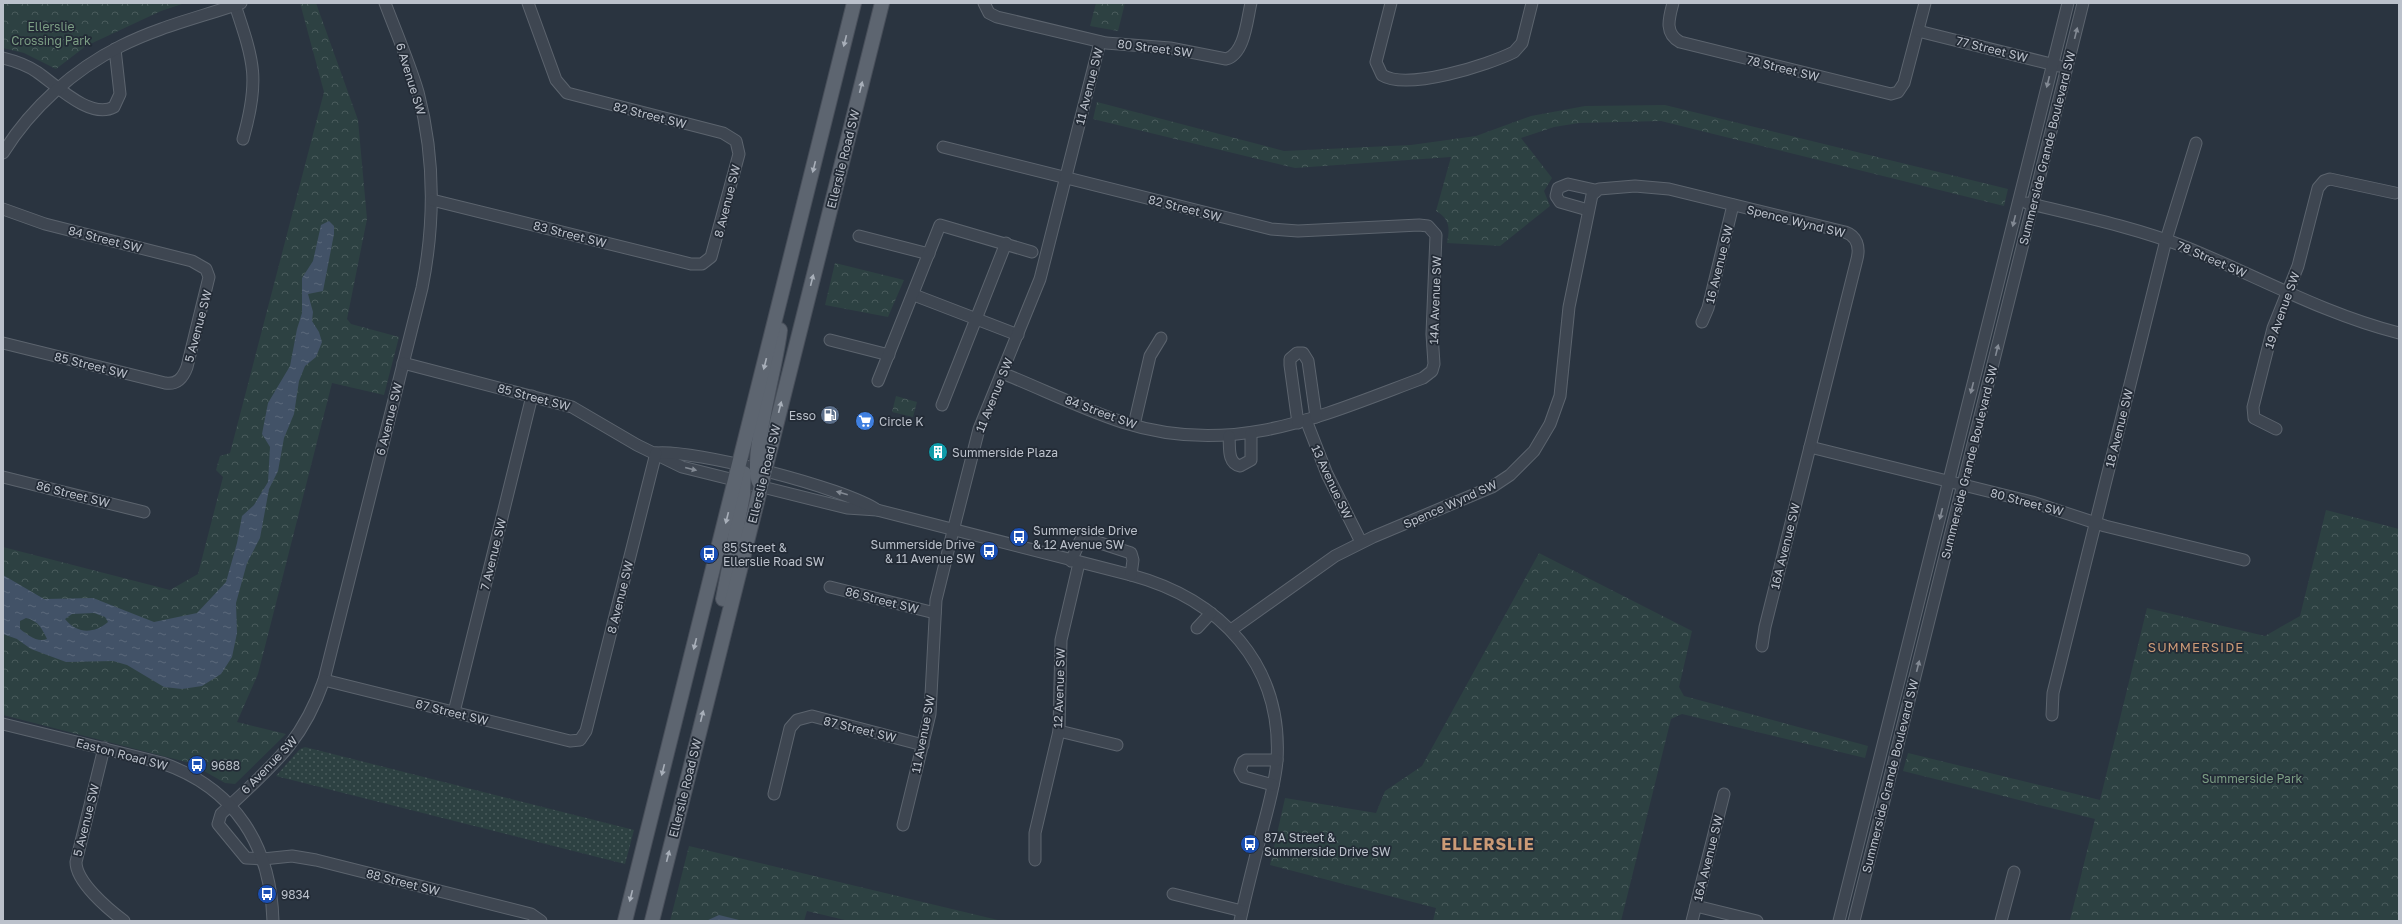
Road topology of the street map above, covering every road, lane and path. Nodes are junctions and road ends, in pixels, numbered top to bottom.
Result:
1 (385, 3) edge
2 (528, 3) edge
3 (854, 3) edge
4 (882, 3) edge
5 (1251, 3) edge
6 (1391, 3) edge
7 (1532, 3) edge
8 (1673, 3) edge
9 (1925, 3) edge
10 (2068, 3) edge
11 (2084, 3) edge
12 (238, 4) edge
13 (985, 6) edge
14 (1918, 31) junction
15 (1100, 42) junction
16 (115, 49) junction
17 (3, 58) edge
18 (2052, 64) junction
19 (2067, 68) junction
20 (58, 88) junction
21 (242, 139) dead end
22 (736, 140) joint
23 (2196, 143) dead end
24 (943, 147) dead end
25 (3, 153) edge
26 (1066, 178) junction
27 (1595, 190) junction
28 (2395, 193) dead end
29 (432, 200) junction
30 (2019, 201) junction
31 (2033, 204) junction
32 (1733, 205) junction
33 (3, 209) edge
34 (1588, 210) junction
35 (1432, 229) joint
36 (860, 236) dead end
37 (2166, 240) junction
38 (1006, 243) junction
39 (1032, 252) dead end
40 (929, 254) junction
41 (707, 260) joint
42 (206, 269) joint
43 (784, 286) junction
44 (2287, 293) junction
45 (914, 295) junction
46 (978, 318) junction
47 (1702, 322) dead end
48 (2399, 333) edge
49 (1018, 335) junction
50 (1161, 338) dead end
51 (830, 340) dead end
52 (3, 343) edge
53 (889, 355) junction
54 (403, 363) junction
55 (1432, 371) joint
56 (1002, 373) junction
57 (178, 381) joint
58 (878, 381) dead end
59 (532, 396) junction
60 (942, 405) dead end
61 (1307, 420) junction
62 (1134, 426) junction
63 (2276, 429) dead end
64 (1250, 434) junction
65 (1229, 436) junction
66 (1810, 447) junction
67 (656, 453) junction
68 (740, 466) junction
69 (760, 471) junction
70 (3, 477) edge
71 (741, 482) junction
72 (1949, 482) junction
73 (1963, 485) junction
74 (761, 487) junction
75 (877, 510) junction
76 (144, 512) dead end
77 (2095, 523) junction
78 (952, 531) junction
79 (1361, 542) junction
80 (2244, 560) dead end
81 (1075, 562) junction
82 (1131, 575) junction
83 (830, 587) dead end
84 (935, 613) junction
85 (1212, 613) junction
86 (1197, 628) dead end
87 (1231, 630) junction
88 (1762, 646) dead end
89 (714, 669) junction
90 (324, 680) junction
91 (454, 712) junction
92 (2052, 715) dead end
93 (3, 724) edge
94 (1059, 731) junction
95 (580, 740) joint
96 (923, 745) junction
97 (1117, 745) dead end
98 (104, 748) junction
99 (1277, 760) junction
100 (1273, 785) junction
101 (774, 794) dead end
102 (1724, 794) dead end
103 (230, 805) junction
104 (903, 825) dead end
105 (263, 859) junction
106 (1035, 860) dead end
107 (2014, 872) dead end
108 (1173, 894) dead end
109 (1696, 906) junction
110 (1241, 916) edge
111 (124, 921) edge
112 (273, 921) edge
113 (541, 921) edge
114 (625, 921) edge
115 (652, 921) edge
116 (1692, 921) edge
117 (1757, 921) edge
118 (1839, 921) edge
119 (1854, 921) edge
120 (2001, 921) edge

1 - 29 street, 6 Avenue SW
2 - 22 street, 82 Street SW
3 -> 43 main road
69 -> 4 main road, Ellerslie Road SW
5 - 15 street, 80 Street SW
6 - 7 street
8 - 14 street, 78 Street SW
9 - 14 street
10 - 18 street, Summerside Grande Boulevard SW
19 -> 11 street, Summerside Grande Boulevard SW
12 - 16 street
12 - 21 street
13 - 15 street, 80 Street SW
14 - 18 street, 77 Street SW
15 - 26 street, 11 Avenue SW
16 - 20 street
16 - 20 street
17 - 20 street
18 - 19 street, 77 Street SW
18 -> 30 street, Summerside Grande Boulevard SW
19 - 31 street, Summerside Grande Boulevard SW
20 - 25 street
22 - 41 street, 8 Avenue SW
23 - 37 street, 18 Avenue SW
24 - 26 street, 82 Street SW
26 - 35 street, 82 Street SW
26 - 49 street, 11 Avenue SW
27 - 32 street, Spence Wynd SW
27 - 34 street, Spence Wynd SW
27 - 34 street, Spence Wynd SW
28 - 44 street, 19 Avenue SW
29 - 41 street, 83 Street SW
29 - 54 street, 6 Avenue SW
30 - 31 street, 78 Street SW
30 -> 72 street, Summerside Grande Boulevard SW
31 - 37 street, 78 Street SW
73 -> 31 street, Summerside Grande Boulevard SW
32 - 47 street, 16 Avenue SW
32 - 66 street, Spence Wynd SW
33 - 42 street, 84 Street SW
34 - 79 street, Spence Wynd SW
35 - 55 street, 14A Avenue SW
36 - 40 street
37 - 44 street, 78 Street SW
37 - 77 street, 18 Avenue SW
38 - 39 street
38 - 40 street
38 - 46 street
40 - 45 street
42 - 57 street, 5 Avenue SW
43 -> 68 main road
43 - 69 main road
44 - 48 street, 78 Street SW
44 - 63 street, 19 Avenue SW
45 - 46 street
45 - 53 street
46 - 49 street
46 - 60 street
49 - 56 street, 11 Avenue SW
50 - 62 street
51 - 53 street
52 - 57 street, 85 Street SW
53 - 58 street
54 - 59 street, 85 Street SW
54 - 90 street, 6 Avenue SW
55 - 61 street, 84 Street SW
56 - 62 street, 84 Street SW
56 - 78 street, 11 Avenue SW
59 - 67 street, 85 Street SW
59 - 91 street, 7 Avenue SW
61 - 61 street
61 - 64 street, 84 Street SW
61 - 79 street, 13 Avenue SW
62 - 65 street, 84 Street SW
64 - 65 street, 84 Street SW
64 - 65 street
66 - 72 street, 80 Street SW
66 - 88 street, 16A Avenue SW
67 - 68 street, 85 Street SW
67 -> 71 street, 85 Street SW
67 - 95 street, 8 Avenue SW
68 - 69 street, 85 Street SW
68 - 71 main road
69 - 74 main road
75 -> 69 street, 85 Street SW
70 - 76 street, 86 Street SW
71 - 74 street, 85 Street SW
71 - 89 main road
71 -> 114 main road, Ellerslie Road SW
72 - 73 street, 80 Street SW
72 -> 118 street, Summerside Grande Boulevard SW
73 - 77 street, 80 Street SW
119 -> 73 street, Summerside Grande Boulevard SW
74 - 75 street, 85 Street SW
74 - 89 main road, Ellerslie Road SW
75 - 78 street
77 - 80 street, 80 Street SW
77 - 92 street, 18 Avenue SW
78 - 81 street
78 - 84 street, 11 Avenue SW
79 - 87 street, Spence Wynd SW
81 - 82 street
81 - 82 street, 12 Avenue SW
81 - 94 street, 12 Avenue SW
82 - 85 street
83 - 84 street, 86 Street SW
84 - 96 street, 11 Avenue SW
85 - 86 street
85 - 87 street
87 - 99 street
115 -> 89 main road, Ellerslie Road SW
90 - 91 street, 87 Street SW
90 - 103 street, 6 Avenue SW
91 - 95 street, 87 Street SW
93 - 98 street, Easton Road SW
94 - 97 street
94 - 106 street, 12 Avenue SW
96 - 101 street, 87 Street SW
96 - 104 street, 11 Avenue SW
98 - 103 street, Easton Road SW
98 - 111 street, 5 Avenue SW
99 - 100 street
99 - 100 street
100 - 110 street
102 - 109 street, 16A Avenue SW
103 - 105 street, Easton Road SW
103 - 105 street
105 - 112 street, Easton Road SW
105 - 113 street, 88 Street SW
107 - 120 street
108 - 110 street
109 - 116 street, 16A Avenue SW
109 - 117 street

